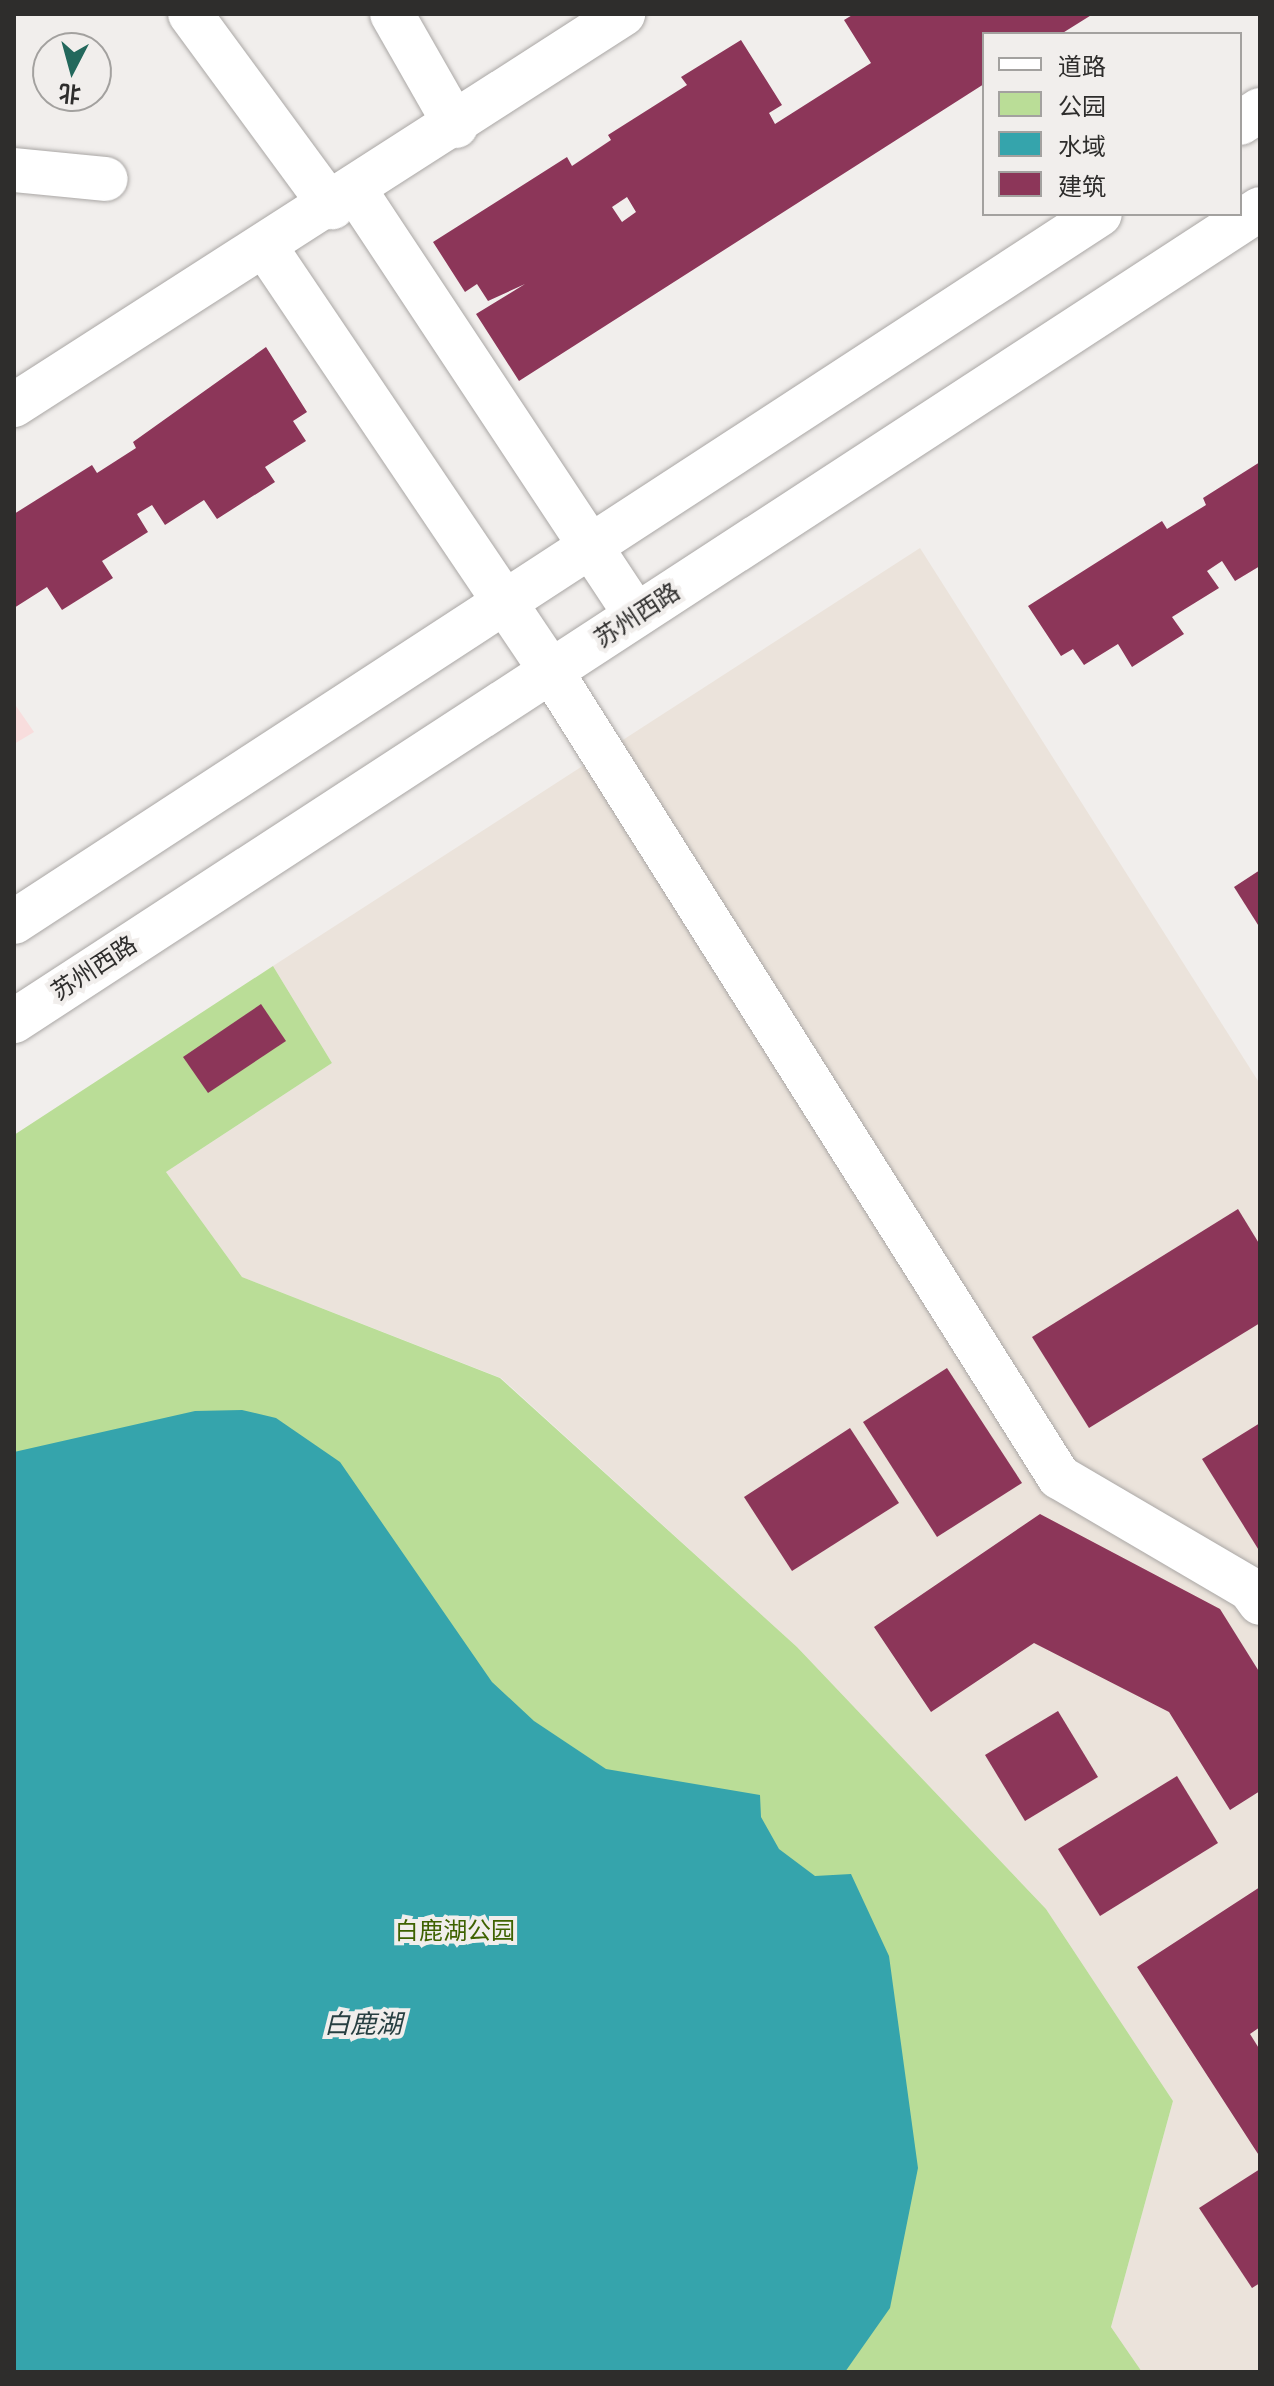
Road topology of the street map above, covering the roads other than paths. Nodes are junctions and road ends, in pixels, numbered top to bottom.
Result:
1 (190, 14) edge
2 (392, 14) edge
3 (623, 14) edge
4 (1260, 110) edge
5 (1242, 122) edge
6 (456, 126) junction
7 (14, 170) edge
8 (106, 179) dead end
9 (344, 200) junction
10 (1260, 209) edge
11 (1097, 216) edge
12 (266, 248) junction
13 (14, 405) edge
14 (590, 547) junction
15 (504, 602) junction
16 (636, 615) junction
17 (551, 671) junction
18 (14, 922) edge
19 (14, 1021) edge
20 (1260, 1603) edge

1 - 9 street
2 - 6 street
3 - 6 street
4 - 5 street
6 - 9 street
7 - 8 street
9 - 12 street
9 - 14 street
10 - 16 street, 苏州西路
11 - 14 street
12 - 13 street
12 - 15 street
14 - 15 street
14 - 16 street
15 - 17 street
15 - 18 street
16 - 17 street, 苏州西路
17 - 19 street, 苏州西路
17 - 20 street

